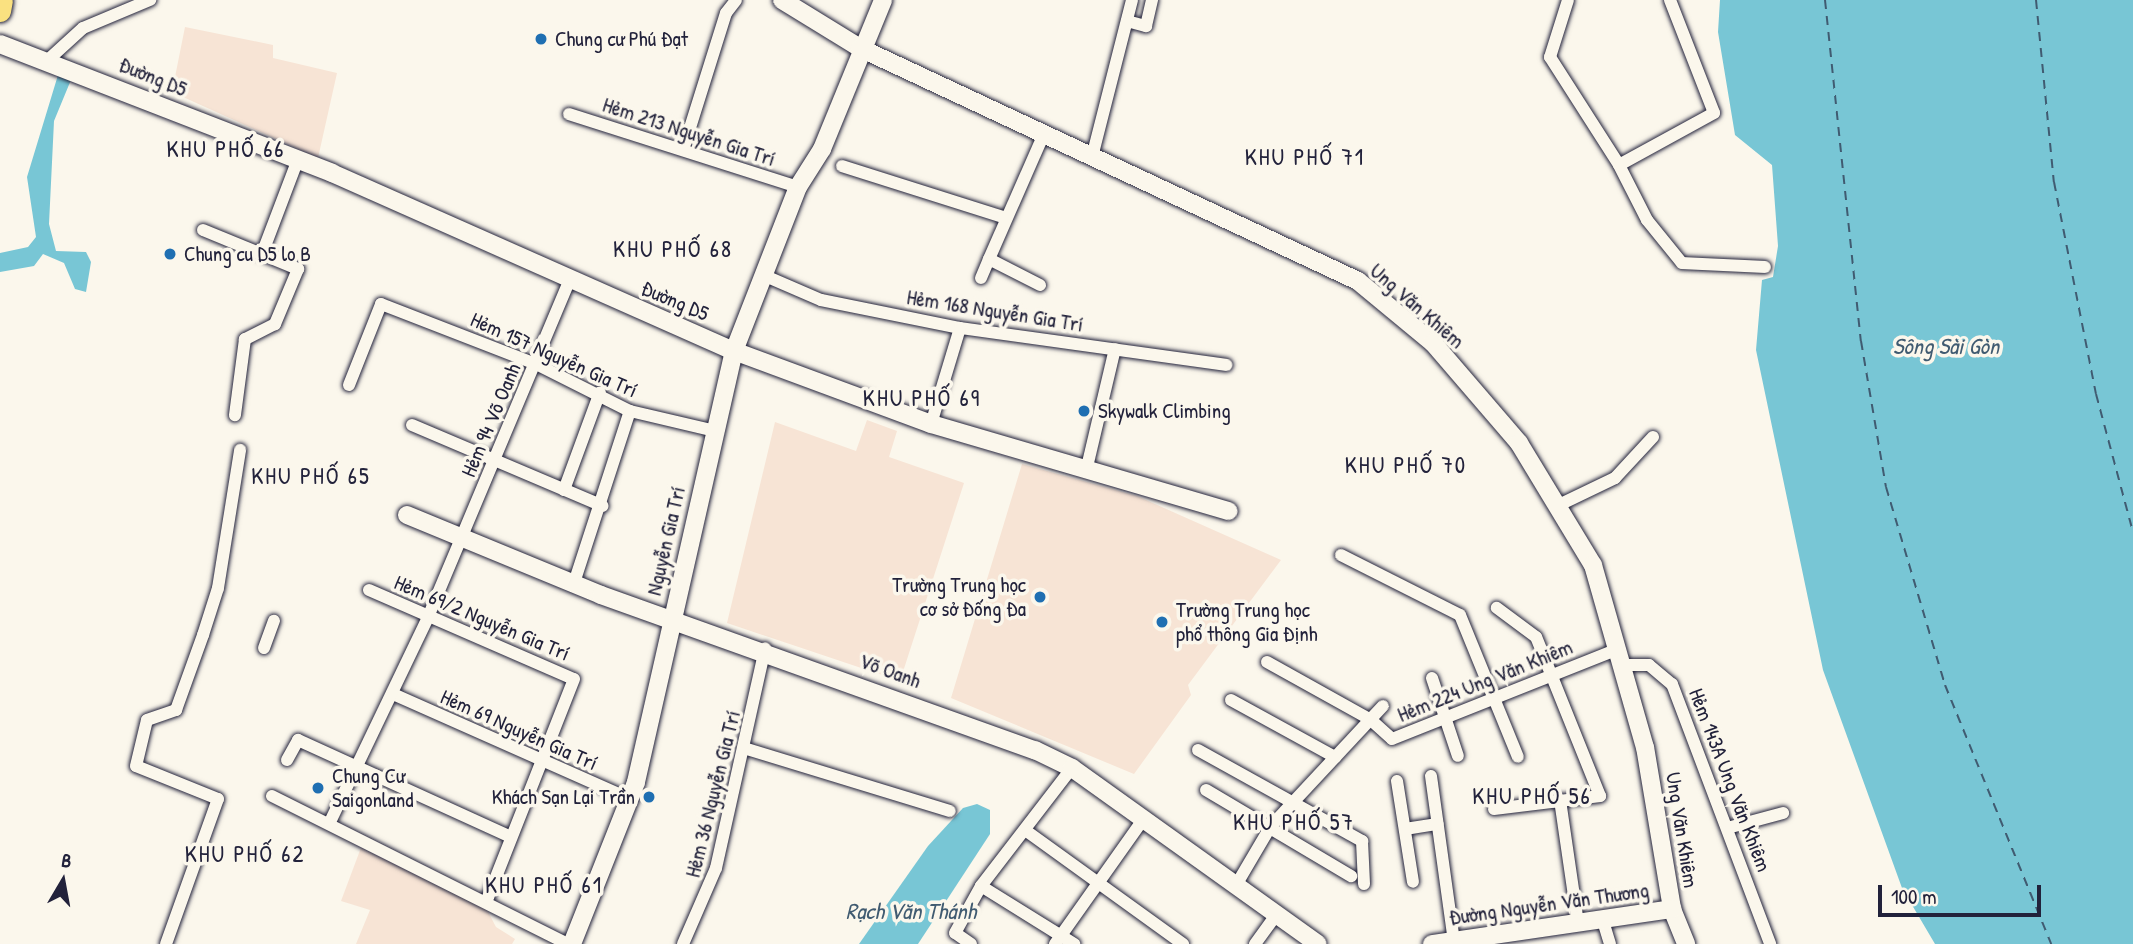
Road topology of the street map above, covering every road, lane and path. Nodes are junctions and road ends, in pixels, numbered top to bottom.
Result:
1 (2, 0) edge
2 (150, 0) edge
3 (736, 0) edge
4 (782, 0) edge
5 (883, 0) edge
6 (1132, 0) edge
7 (1152, 0) edge
8 (1569, 0) edge
9 (1670, 0) edge
10 (0, 11) edge
11 (1127, 21) junction
12 (0, 44) edge
13 (857, 53) junction
14 (49, 59) junction
15 (569, 114) dead end
16 (1043, 136) junction
17 (684, 147) junction
18 (1092, 157) junction
19 (298, 159) junction
20 (1619, 165) junction
21 (842, 166) dead end
22 (797, 187) junction
23 (1006, 218) junction
24 (203, 230) dead end
25 (262, 254) junction
26 (989, 259) junction
27 (1765, 267) dead end
28 (763, 275) junction
29 (981, 278) dead end
30 (570, 279) junction
31 (1040, 285) dead end
32 (960, 328) junction
33 (1115, 349) junction
34 (734, 351) junction
35 (536, 364) junction
36 (1226, 365) dead end
37 (349, 385) dead end
38 (600, 392) junction
39 (630, 411) junction
40 (236, 415) dead end
41 (931, 424) junction
42 (412, 425) dead end
43 (715, 431) junction
44 (1653, 437) dead end
45 (240, 450) dead end
46 (494, 460) junction
47 (1087, 467) junction
48 (564, 490) junction
49 (1561, 504) junction
50 (603, 506) junction
51 (1229, 512) dead end
52 (407, 515) dead end
53 (462, 537) junction
54 (1342, 555) dead end
55 (574, 583) junction
56 (369, 590) dead end
57 (1497, 608) dead end
58 (428, 617) junction
59 (672, 618) junction
60 (274, 621) dead end
61 (264, 648) dead end
62 (765, 648) junction
63 (1621, 657) junction
64 (1267, 663) dead end
65 (1553, 674) junction
66 (1432, 678) dead end
67 (393, 694) junction
68 (1496, 696) junction
69 (1231, 700) dead end
70 (1383, 706) dead end
71 (1444, 717) junction
72 (1371, 720) junction
73 (747, 749) junction
74 (1198, 750) dead end
75 (1458, 756) dead end
76 (1335, 757) junction
77 (1518, 757) dead end
78 (287, 760) dead end
79 (538, 762) junction
80 (359, 764) junction
81 (1072, 768) junction
82 (1431, 776) dead end
83 (1397, 781) dead end
84 (1206, 790) dead end
85 (272, 796) dead end
86 (630, 799) junction
87 (1560, 800) junction
88 (1293, 801) junction
89 (1494, 809) dead end
90 (950, 811) dead end
91 (1783, 813) dead end
92 (1142, 821) junction
93 (330, 822) junction
94 (1438, 824) junction
95 (1271, 826) junction
96 (1731, 827) junction
97 (1405, 829) junction
98 (1025, 830) junction
99 (511, 836) junction
100 (1351, 876) dead end
101 (1413, 882) dead end
102 (1099, 883) junction
103 (1364, 884) dead end
104 (981, 886) junction
105 (1235, 887) junction
106 (487, 900) junction
107 (1672, 909) junction
108 (1276, 915) junction
109 (1603, 921) junction
110 (1578, 923) junction
111 (1058, 939) edge
112 (1511, 940) edge
113 (1454, 941) junction
114 (166, 944) edge
115 (570, 944) edge
116 (683, 944) edge
117 (971, 944) edge
118 (1074, 944) edge
119 (1183, 944) edge
120 (1255, 944) edge
121 (1318, 944) edge
122 (1432, 944) edge
123 (1610, 944) edge
124 (1686, 944) edge
125 (1770, 944) edge

1 - 10 main road
2 - 14 street
3 - 17 street
4 - 13 street, Ung Văn Khiêm
5 - 13 street, Nguyễn Gia Trí
6 - 11 street
7 - 11 street
8 - 20 street
9 - 20 street
11 - 18 street
12 - 14 street, Đường D5
13 - 16 street, Ung Văn Khiêm
13 - 22 street, Nguyễn Gia Trí
14 - 19 street, Đường D5
15 - 17 street, Hẻm 213 Nguyễn Gia Trí
16 - 18 street, Ung Văn Khiêm
16 - 23 street
17 - 22 street, Hẻm 213 Nguyễn Gia Trí
18 - 49 street, Ung Văn Khiêm
19 - 25 street
19 - 30 street, Đường D5
20 - 27 street
21 - 23 street
22 - 28 street, Nguyễn Gia Trí
23 - 26 street
24 - 25 street
25 - 40 street
26 - 29 street
26 - 31 street
28 - 32 street, Hẻm 168 Nguyễn Gia Trí
28 - 34 street, Nguyễn Gia Trí
30 - 34 street, Đường D5
30 - 35 street, Hẻm 94 Võ Oanh
32 - 33 street, Hẻm 168 Nguyễn Gia Trí
32 - 41 street
33 - 36 street, Hẻm 168 Nguyễn Gia Trí
33 - 47 street
34 - 41 street, Đường D5
34 - 43 street, Nguyễn Gia Trí
35 - 37 street, Hẻm 157 Nguyễn Gia Trí
35 - 38 street, Hẻm 157 Nguyễn Gia Trí
35 - 46 street, Hẻm 94 Võ Oanh
38 - 39 street, Hẻm 157 Nguyễn Gia Trí
38 - 48 street
39 - 43 street, Hẻm 157 Nguyễn Gia Trí
39 - 50 street
41 - 47 street, Đường D5
42 - 46 street
43 - 59 street, Nguyễn Gia Trí
44 - 49 street
45 - 114 street
46 - 48 street
46 - 53 street, Hẻm 94 Võ Oanh
47 - 51 street, Đường D5
48 - 50 street
49 - 63 street, Ung Văn Khiêm
50 - 55 street
52 - 53 street, Võ Oanh
53 - 55 street, Võ Oanh
53 - 58 street, Hẻm 94 Võ Oanh
54 - 68 street
55 - 59 street, Võ Oanh
56 - 58 street, Hẻm 69/2 Nguyễn Gia Trí
57 - 65 street
58 - 67 street, Hẻm 94 Võ Oanh
58 - 79 street, Hẻm 69/2 Nguyễn Gia Trí
59 - 62 street, Võ Oanh
59 - 86 street, Nguyễn Gia Trí
60 - 61 street
62 - 73 street, Hẻm 36 Nguyễn Gia Trí
62 - 81 street, Võ Oanh
63 - 65 street, Hẻm 224 Ung Văn Khiêm
63 - 96 street, Hẻm 143A Ung Văn Khiêm
63 - 107 street, Ung Văn Khiêm
64 - 72 street
65 - 68 street, Hẻm 224 Ung Văn Khiêm
65 - 87 street
66 - 71 street
67 - 79 street, Hẻm 69 Nguyễn Gia Trí
67 - 80 street, Hẻm 94 Võ Oanh
68 - 71 street, Hẻm 224 Ung Văn Khiêm
68 - 77 street
69 - 76 street
70 - 72 street
71 - 72 street, Hẻm 224 Ung Văn Khiêm
71 - 75 street
72 - 76 street
73 - 90 street
73 - 116 street, Hẻm 36 Nguyễn Gia Trí
74 - 88 street
76 - 88 street
78 - 80 street
79 - 86 street, Hẻm 69 Nguyễn Gia Trí
79 - 99 street
80 - 93 street, Hẻm 94 Võ Oanh
80 - 99 street
81 - 92 street, Võ Oanh
81 - 98 street
82 - 94 street
83 - 97 street
84 - 95 street
85 - 93 street
86 - 115 street, Nguyễn Gia Trí
87 - 89 street
87 - 110 street
88 - 95 street
88 - 103 street
91 - 96 street
92 - 102 street
92 - 105 street, Võ Oanh
93 - 106 street
94 - 97 street
94 - 113 street
95 - 100 street
95 - 105 street
96 - 125 street, Hẻm 143A Ung Văn Khiêm
97 - 101 street
98 - 102 street
98 - 104 street
99 - 106 street
102 - 111 street
102 - 119 street
104 - 111 street
104 - 117 street
105 - 108 street, Võ Oanh
106 - 115 street
107 - 109 street, Đường Nguyễn Văn Thương
107 - 124 street, Ung Văn Khiêm
108 - 120 street
108 - 121 street, Võ Oanh
109 - 110 street, Đường Nguyễn Văn Thương
109 - 123 street
110 - 112 street, Đường Nguyễn Văn Thương
111 - 118 street
112 - 113 street, Đường Nguyễn Văn Thương
113 - 122 street, Đường Nguyễn Văn Thương

